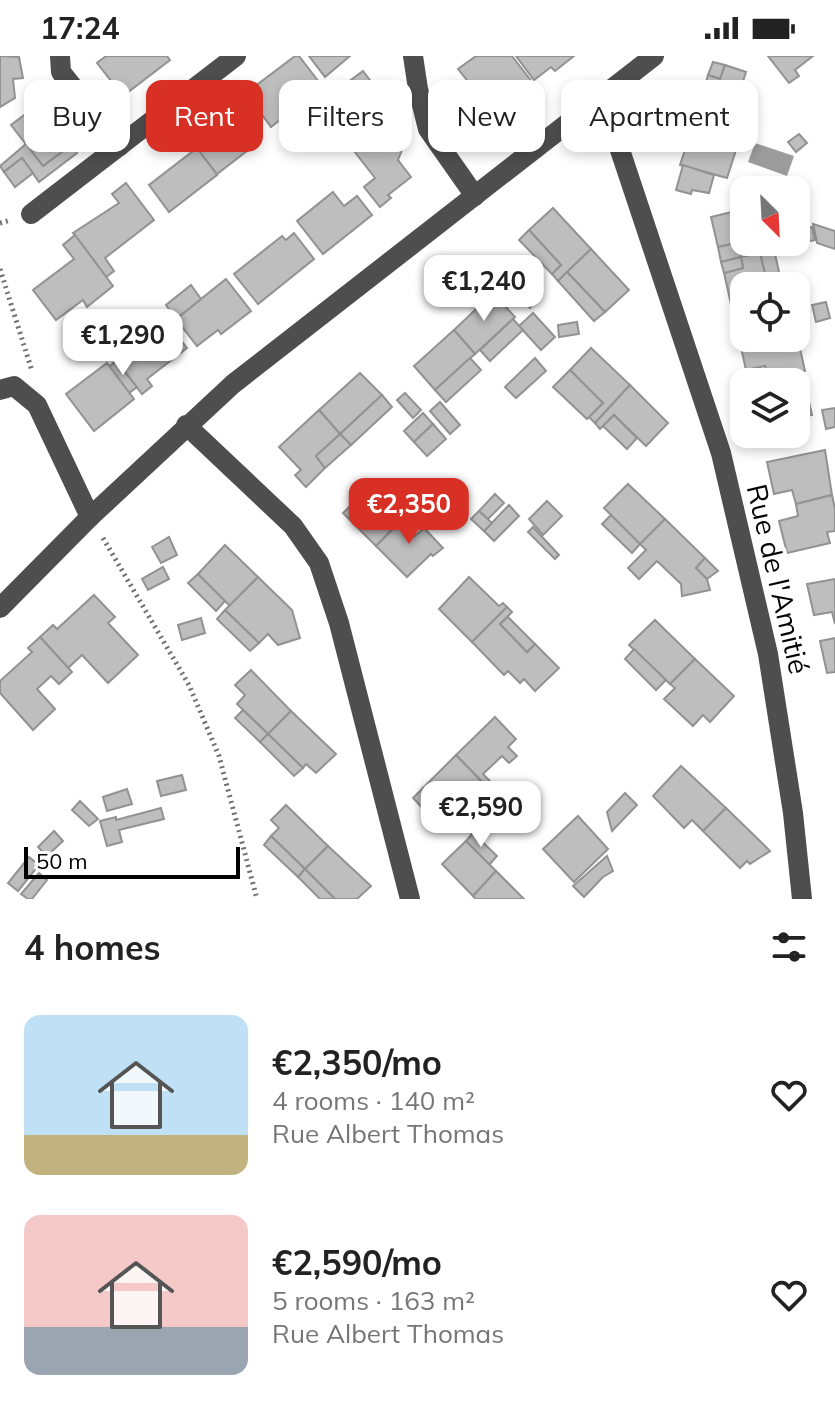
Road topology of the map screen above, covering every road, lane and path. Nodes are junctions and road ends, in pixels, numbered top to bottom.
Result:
1 (60, 56) edge
2 (236, 56) edge
3 (413, 56) edge
4 (654, 56) edge
5 (67, 80) edge
6 (623, 80) edge
7 (561, 128) edge
8 (130, 138) edge
9 (112, 152) edge
10 (621, 152) edge
11 (475, 196) junction
12 (31, 214) dead end
13 (0, 269) edge
14 (0, 390) edge
15 (37, 405) junction
16 (186, 425) junction
17 (90, 517) junction
18 (0, 608) edge
19 (257, 899) edge
20 (410, 899) edge
21 (802, 899) edge

1 - 5 street
2 - 8 street
3 - 11 street
4 - 6 street
7 - 11 street
9 - 12 street
10 - 21 street, Rue de l'Amitié
11 - 16 street
13 - 15 path
14 - 15 street
15 - 17 street
16 - 17 street
16 - 20 street
17 - 18 street
17 - 19 path

